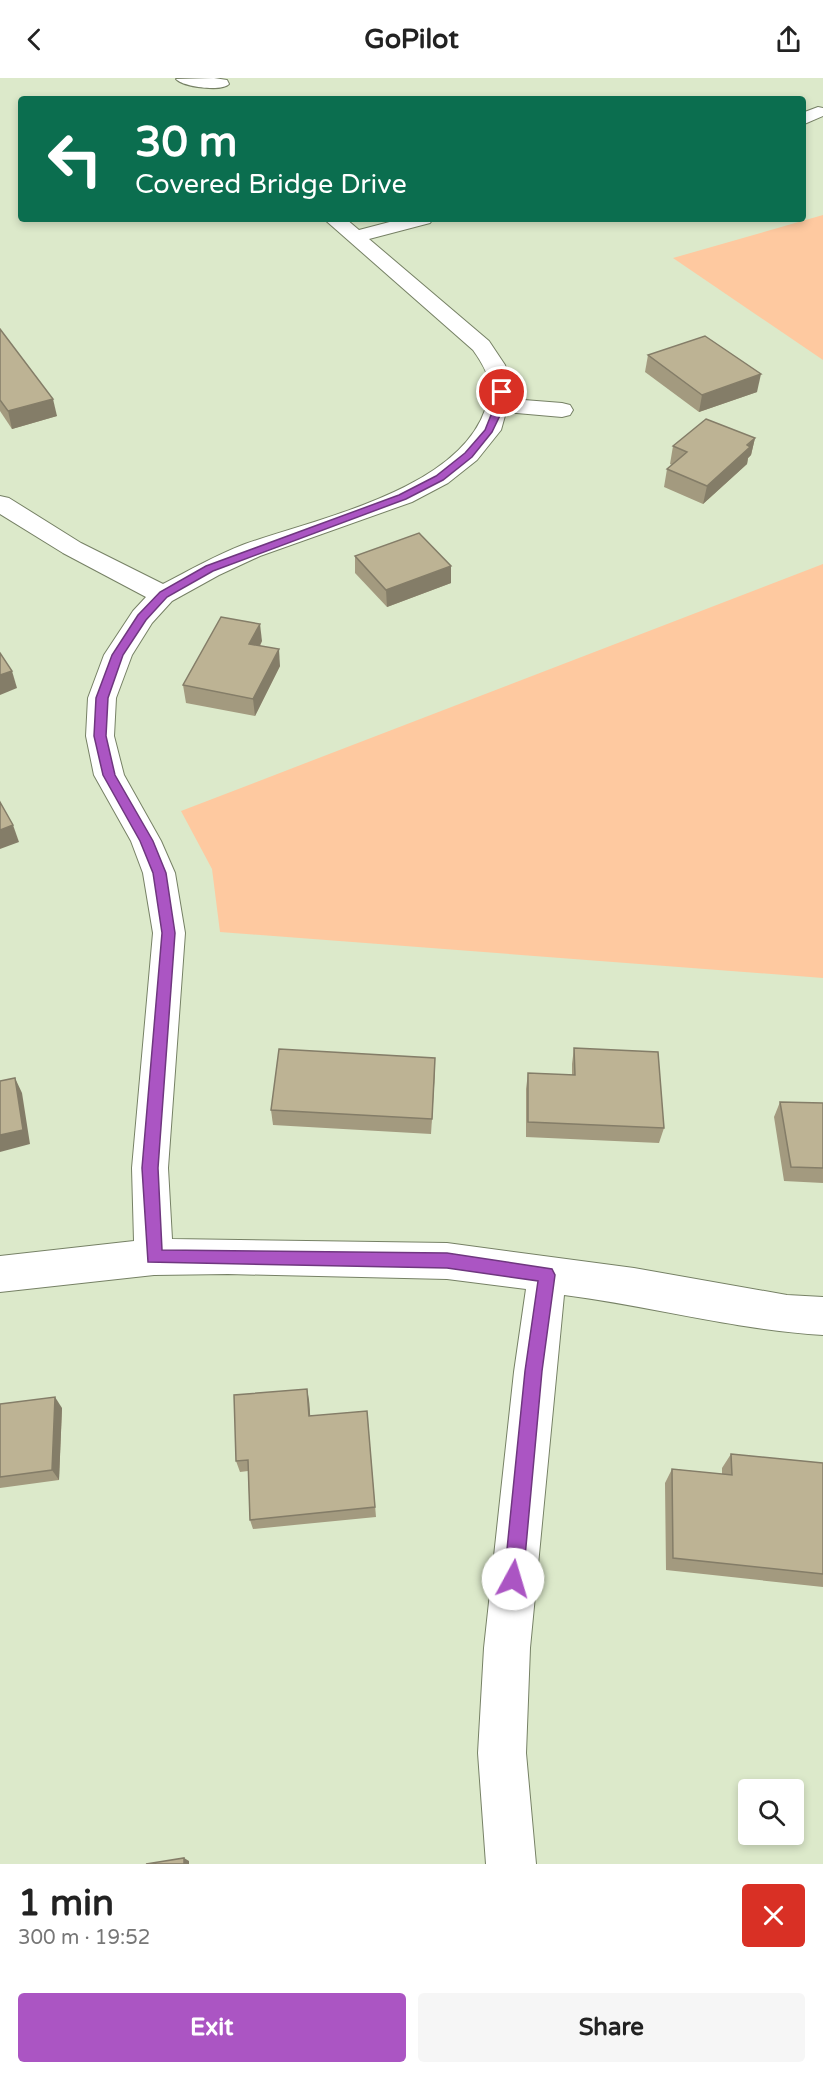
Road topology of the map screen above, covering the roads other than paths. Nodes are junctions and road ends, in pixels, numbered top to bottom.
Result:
1 (184, 79) edge
2 (220, 87) edge
3 (338, 222) edge
4 (412, 222) edge
5 (355, 237) junction
6 (500, 405) junction
7 (562, 410) dead end
8 (0, 503) edge
9 (163, 595) junction
10 (154, 1257) junction
11 (0, 1274) edge
12 (547, 1275) junction
13 (823, 1316) edge
14 (511, 1864) edge

1 - 2 street
3 - 5 street
4 - 5 street
5 - 6 street
6 - 7 street
6 - 9 street
8 - 9 street
9 - 10 street
10 - 11 street
10 - 12 street
12 - 13 street
12 - 14 street

